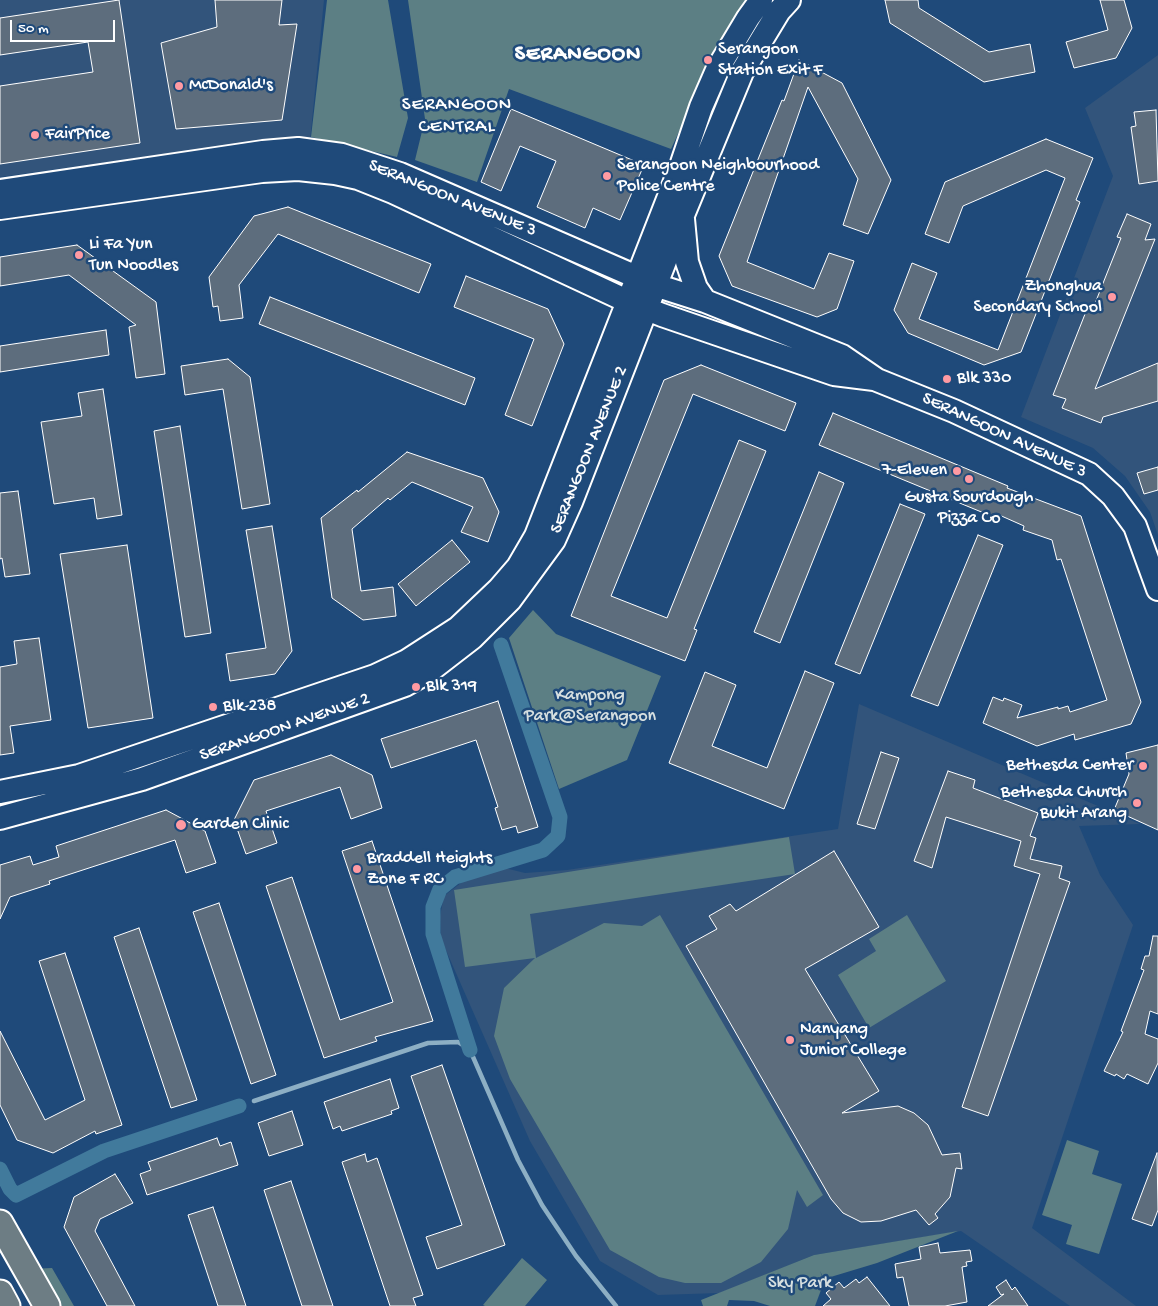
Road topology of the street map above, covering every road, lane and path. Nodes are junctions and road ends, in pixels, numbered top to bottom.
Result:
1 (761, 0) edge
2 (789, 0) edge
3 (691, 170) junction
4 (0, 191) edge
5 (0, 208) edge
6 (683, 215) junction
7 (646, 281) junction
8 (705, 301) junction
9 (636, 305) junction
10 (877, 380) junction
11 (1158, 589) edge
12 (0, 792) edge
13 (0, 818) edge
14 (0, 1223) edge
15 (0, 1293) edge
16 (7, 1306) edge
17 (47, 1306) edge

1 - 3 main road, SERANGOON AVENUE 2
2 - 3 main road, SERANGOON AVENUE 2
3 - 6 main road, SERANGOON AVENUE 2
3 - 7 main road, SERANGOON AVENUE 2
4 - 7 main road, SERANGOON AVENUE 3
5 - 9 main road, SERANGOON AVENUE 3
6 - 7 main road, SERANGOON AVENUE 2
6 - 8 main road
7 - 8 main road, SERANGOON AVENUE 3
7 - 9 main road, SERANGOON AVENUE 2
8 - 10 main road, SERANGOON AVENUE 3
9 - 10 main road, SERANGOON AVENUE 3
9 - 12 main road, SERANGOON AVENUE 2
9 - 13 main road, SERANGOON AVENUE 2
10 - 11 main road, SERANGOON AVENUE 3
14 - 17 main road
15 - 16 main road

